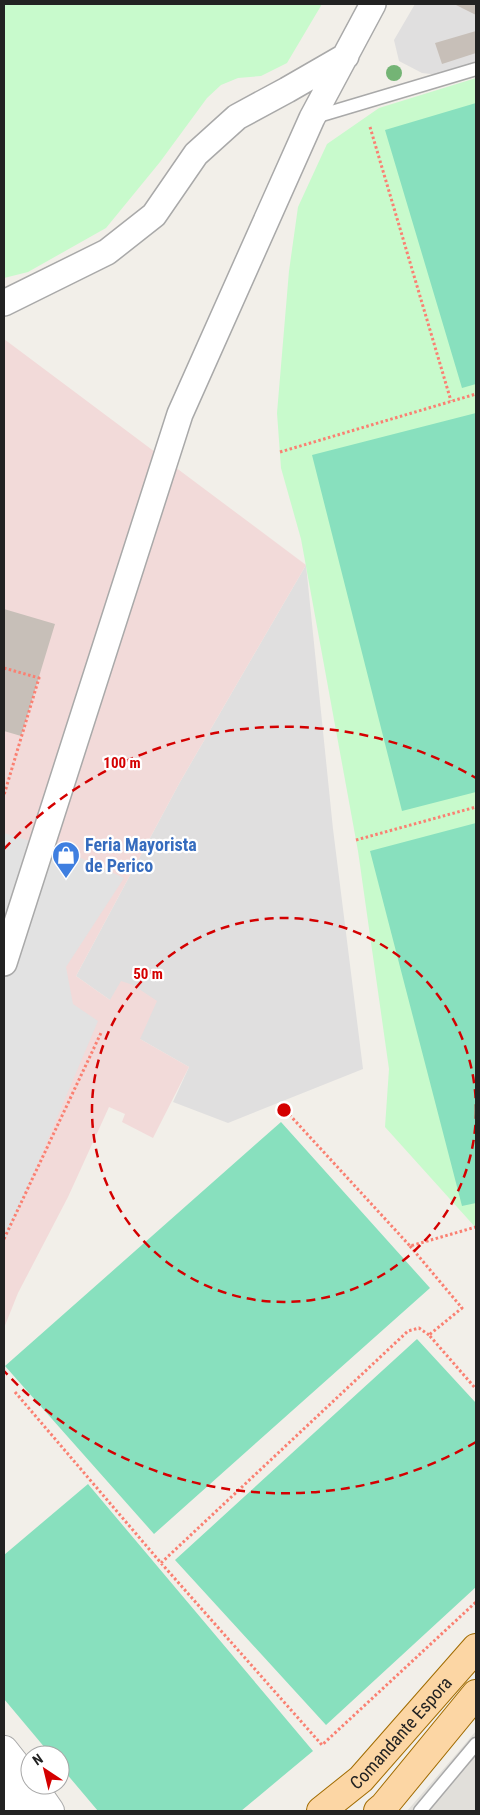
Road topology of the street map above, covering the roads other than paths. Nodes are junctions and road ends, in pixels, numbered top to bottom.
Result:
1 (373, 4) edge
2 (346, 56) junction
3 (476, 69) edge
4 (312, 118) junction
5 (4, 303) edge
6 (4, 963) edge
7 (476, 1648) edge
8 (476, 1694) edge
9 (476, 1744) edge
10 (4, 1750) edge
11 (20, 1770) edge
12 (4, 1784) edge
13 (39, 1795) edge
14 (21, 1811) edge
15 (50, 1811) edge
16 (321, 1811) edge
17 (378, 1811) edge
18 (420, 1811) edge

1 - 2 street
2 - 4 street
2 - 5 street
3 - 4 lane
4 - 6 street
7 - 16 main road, Comandante Espora
8 - 17 main road, Comandante Espora
9 - 18 lane
10 - 11 street
12 - 14 street
13 - 15 street

